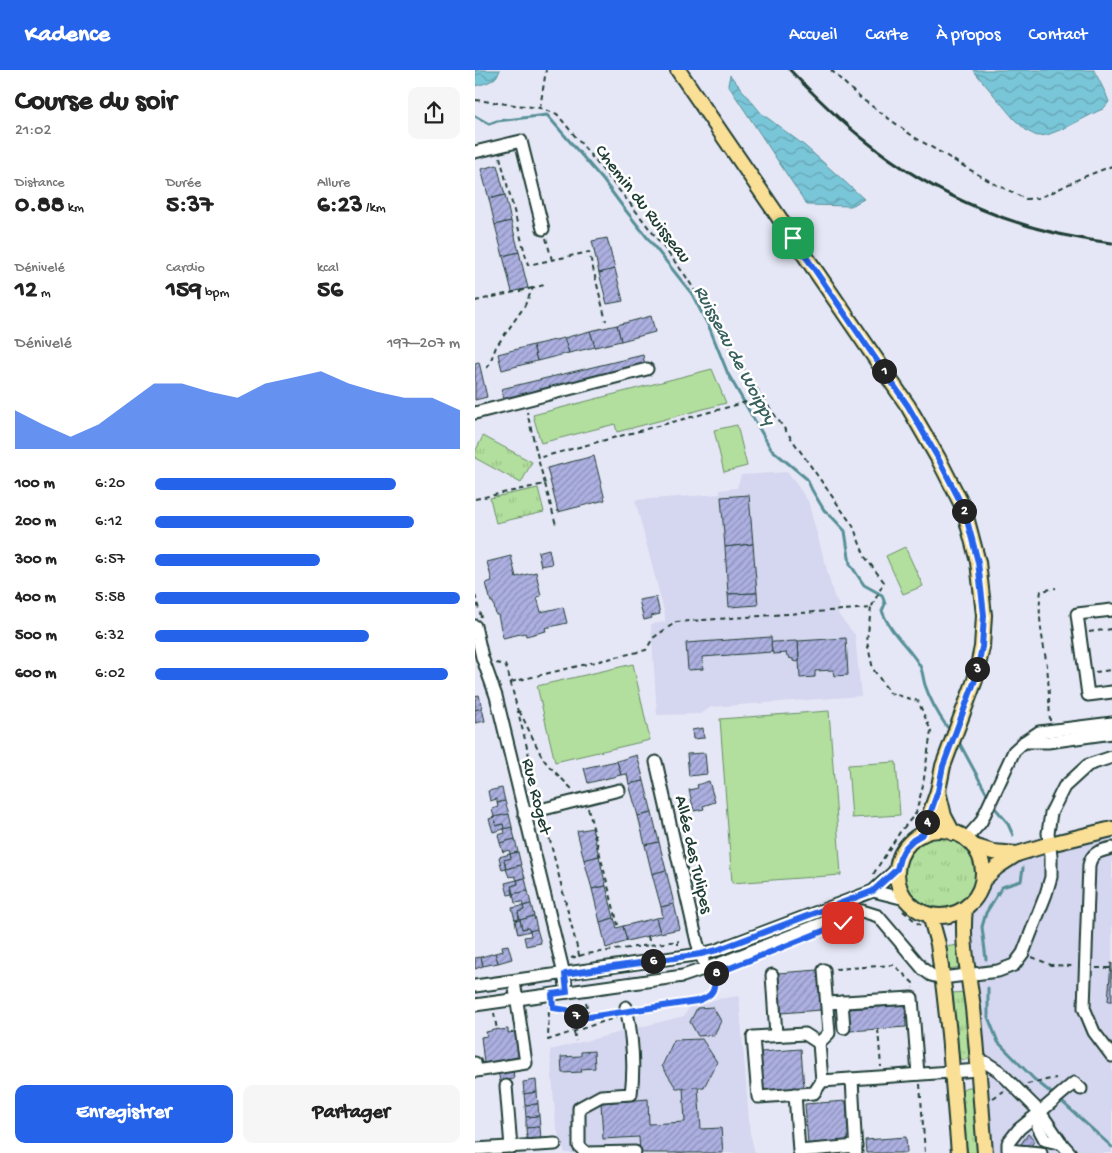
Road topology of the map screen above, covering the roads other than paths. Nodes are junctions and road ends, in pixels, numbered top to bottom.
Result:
1 (678, 70) edge
2 (475, 152) edge
3 (543, 229) road end
4 (647, 369) dead end
5 (475, 413) edge
6 (1112, 610) edge
7 (478, 623) edge
8 (1112, 692) edge
9 (1112, 723) edge
10 (1112, 733) edge
11 (1024, 742) junction
12 (1112, 756) edge
13 (656, 762) dead end
14 (619, 790) dead end
15 (938, 791) junction
16 (524, 814) junction
17 (1112, 829) edge
18 (953, 833) junction
19 (923, 834) junction
20 (970, 843) junction
21 (1050, 844) junction
22 (1112, 848) edge
23 (1017, 854) junction
24 (897, 869) junction
25 (983, 880) junction
26 (873, 891) junction
27 (901, 903) junction
28 (965, 908) junction
29 (930, 915) junction
30 (701, 954) junction
31 (824, 970) road end
32 (710, 971) junction
33 (565, 974) junction
34 (772, 975) dead end
35 (969, 975) junction
36 (942, 978) junction
37 (514, 981) junction
38 (475, 986) edge
39 (567, 992) junction
40 (516, 999) junction
41 (842, 1002) junction
42 (827, 1003) junction
43 (475, 1005) edge
44 (626, 1009) road end
45 (844, 1028) dead end
46 (776, 1036) junction
47 (819, 1043) junction
48 (1112, 1056) edge
49 (475, 1063) edge
50 (979, 1066) junction
51 (953, 1072) junction
52 (919, 1074) junction
53 (852, 1079) junction
54 (822, 1081) junction
55 (507, 1086) dead end
56 (1081, 1088) dead end
57 (795, 1094) junction
58 (1043, 1110) junction
59 (555, 1144) dead end
60 (1062, 1144) junction
61 (504, 1149) edge
62 (475, 1150) edge
63 (856, 1150) edge
64 (635, 1152) edge
65 (1008, 1152) edge
66 (959, 1153) edge
67 (985, 1153) edge
68 (1043, 1153) edge
69 (1070, 1153) edge

1 - 15 main road
2 - 3 street
4 - 5 street
6 - 8 street
7 - 16 street, Rue Roget
9 - 11 street
10 - 11 street
11 - 20 street
12 - 21 street
13 - 30 street, Allée des Tulipes
14 - 16 street
15 - 18 main road
15 - 19 main road
16 - 33 street, Rue Roget
17 - 21 main road
18 - 19 main road
18 - 20 main road
19 - 24 main road
20 - 23 main road
20 - 25 main road
21 - 23 main road
21 - 35 street
22 - 48 street
23 - 25 main road
24 - 26 street
24 - 27 main road
25 - 28 main road
26 - 27 street
26 - 30 street
27 - 29 main road
28 - 29 main road
28 - 35 main road
29 - 36 main road
30 - 32 street, Allée des Tulipes
30 - 33 street
31 - 42 street
32 - 36 street
32 - 39 street
33 - 37 street
33 - 39 street, Rue Roget
34 - 46 street
35 - 36 street
35 - 50 main road
36 - 51 main road
37 - 38 street
37 - 40 street
39 - 40 street
40 - 43 street
40 - 49 street
41 - 42 street
41 - 45 street
41 - 52 street
42 - 47 street
44 - 64 street
46 - 47 street
46 - 57 street
47 - 54 street
50 - 51 street
50 - 58 street
50 - 67 main road
51 - 52 street
51 - 66 main road
52 - 53 street
53 - 54 street
53 - 63 street
54 - 57 street
55 - 61 street
56 - 58 street
57 - 63 street
58 - 60 street
58 - 65 street
59 - 61 street
60 - 68 street
60 - 69 street
61 - 62 street
65 - 68 street

